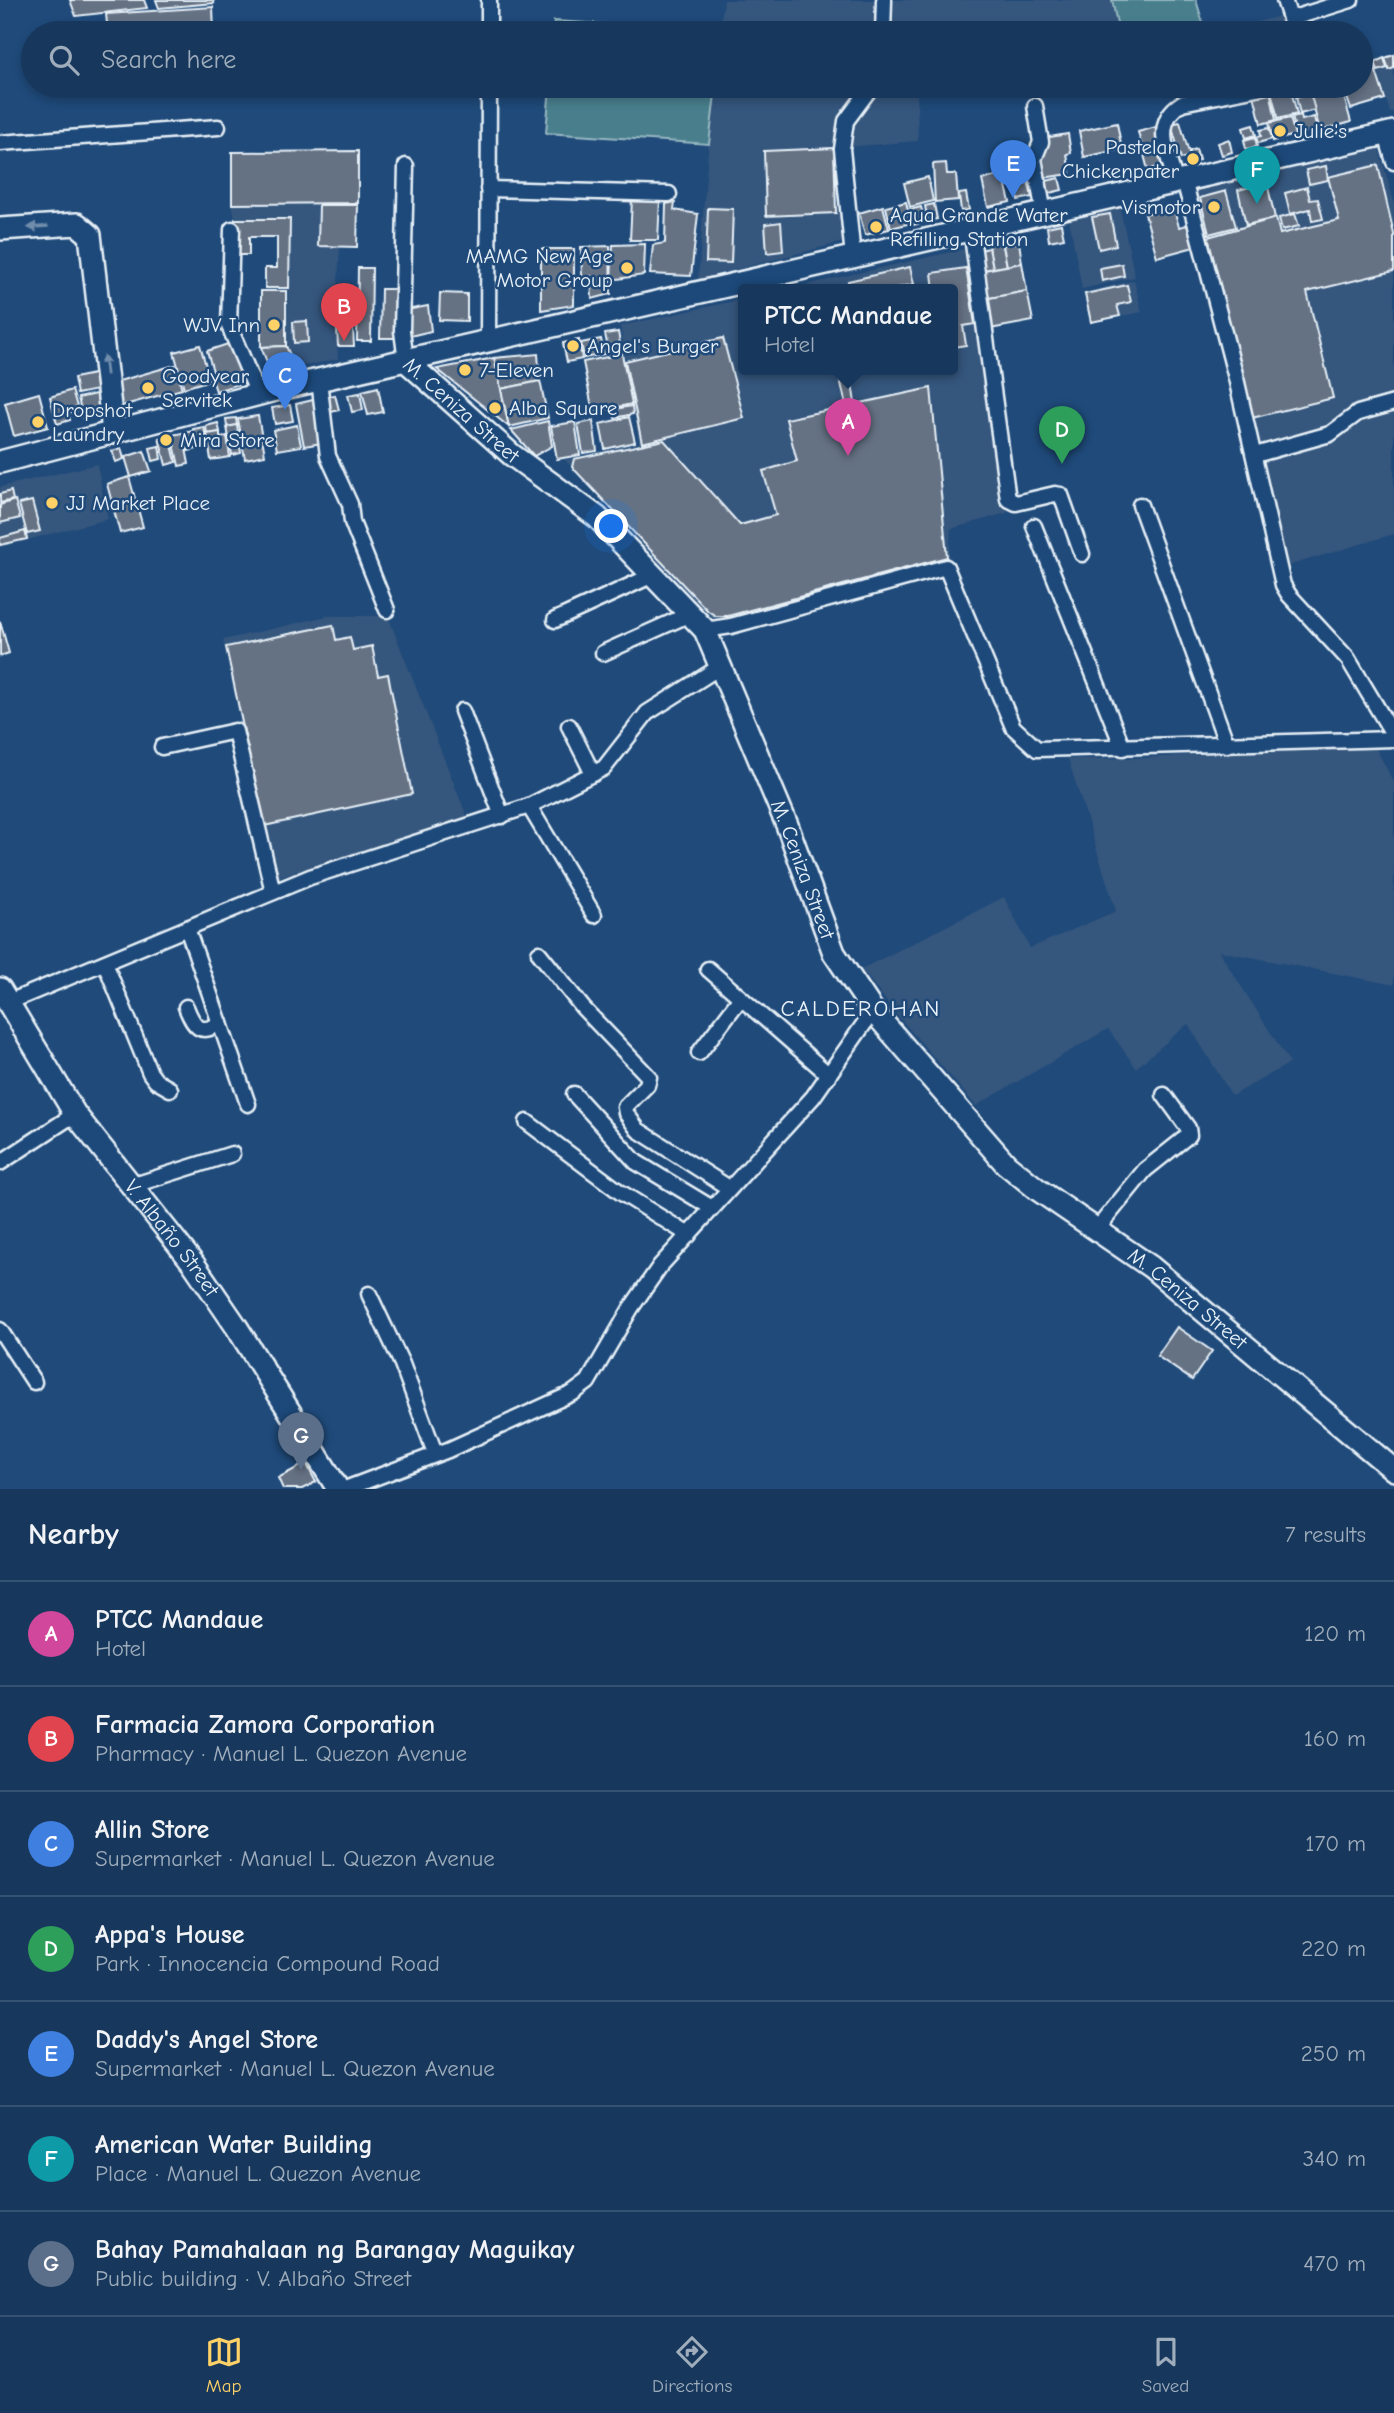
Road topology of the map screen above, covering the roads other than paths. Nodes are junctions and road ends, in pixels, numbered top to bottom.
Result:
1 (489, 0) edge
2 (884, 0) edge
3 (1284, 0) edge
4 (1351, 0) edge
5 (489, 21) edge
6 (883, 21) edge
7 (1291, 21) edge
8 (1304, 21) edge
9 (489, 98) edge
10 (863, 98) edge
11 (1207, 98) edge
12 (1035, 106) dead end
13 (218, 127) dead end
14 (1390, 133) edge
15 (0, 143) edge
16 (1394, 162) edge
17 (407, 166) dead end
18 (1180, 181) junction
19 (488, 188) junction
20 (669, 194) dead end
21 (1044, 212) junction
22 (0, 229) edge
23 (232, 229) dead end
24 (971, 229) junction
25 (853, 257) junction
26 (488, 341) junction
27 (406, 361) junction
28 (319, 380) junction
29 (258, 394) junction
30 (1394, 403) edge
31 (113, 432) junction
32 (1255, 455) junction
33 (0, 462) edge
34 (1140, 505) dead end
35 (1034, 526) dead end
36 (1082, 554) dead end
37 (653, 575) junction
38 (387, 610) dead end
39 (690, 614) junction
40 (555, 620) dead end
41 (705, 630) junction
42 (603, 653) dead end
43 (721, 666) junction
44 (462, 711) dead end
45 (569, 726) dead end
46 (1394, 737) edge
47 (1227, 745) junction
48 (162, 747) dead end
49 (1123, 748) junction
50 (593, 774) junction
51 (529, 806) junction
52 (502, 816) junction
53 (273, 892) junction
54 (594, 915) dead end
55 (187, 928) junction
56 (539, 953) dead end
57 (105, 963) junction
58 (708, 969) dead end
59 (5, 995) edge
60 (740, 999) junction
61 (186, 1007) dead end
62 (873, 1011) junction
63 (220, 1023) junction
64 (699, 1053) dead end
65 (830, 1075) junction
66 (170, 1089) dead end
67 (574, 1094) dead end
68 (1164, 1095) dead end
69 (248, 1104) dead end
70 (75, 1114) junction
71 (527, 1122) dead end
72 (232, 1154) dead end
73 (0, 1163) edge
74 (131, 1186) junction
75 (729, 1188) junction
76 (712, 1208) junction
77 (1097, 1229) junction
78 (689, 1235) junction
79 (369, 1294) dead end
80 (0, 1330) edge
81 (34, 1382) dead end
82 (435, 1453) junction
83 (1394, 1470) edge
84 (338, 1489) edge
85 (345, 1489) edge

1 - 5 street
2 - 6 street
3 - 7 street
4 - 8 street
9 - 19 street
10 - 25 street
11 - 18 street
12 - 21 street
13 - 15 street
14 - 16 street
14 - 18 street
17 - 27 street, M. Ceniza Street
18 - 21 street
18 - 32 street
19 - 20 street
19 - 26 street
21 - 24 street
31 -> 22 street
23 - 29 street
24 - 25 street
24 - 36 street
25 - 26 street
26 - 27 street
27 - 28 street
27 - 37 street, M. Ceniza Street
28 - 29 street
28 - 38 street
29 - 31 street
30 - 32 street
31 - 33 street
32 - 46 street
34 - 47 street
35 - 49 street
37 - 39 street, M. Ceniza Street
37 - 40 street
39 - 41 street, M. Ceniza Street
39 - 42 street
41 - 43 street, M. Ceniza Street
41 - 49 street
43 - 50 street
43 - 62 street, M. Ceniza Street
44 - 52 street
45 - 50 street
46 - 47 street
47 - 49 street
48 - 53 street
50 - 51 street
51 - 52 street
51 - 54 street
52 - 53 street
53 - 55 street
55 - 57 street
55 - 63 street
56 - 75 street
57 - 59 street
57 - 66 street
58 - 60 street
59 - 70 street, V. Albaño Street
60 - 64 street
60 - 65 street
61 - 63 street
62 - 65 street
62 - 77 street, M. Ceniza Street
63 - 69 street
65 - 75 street
67 - 76 street
68 - 77 street
70 - 73 street
70 - 74 street, V. Albaño Street
71 - 78 street
72 - 74 street
74 - 84 street, V. Albaño Street
75 - 76 street
76 - 78 street
77 - 83 street, M. Ceniza Street
78 - 82 street
79 - 82 street
80 - 81 street
82 - 85 street

